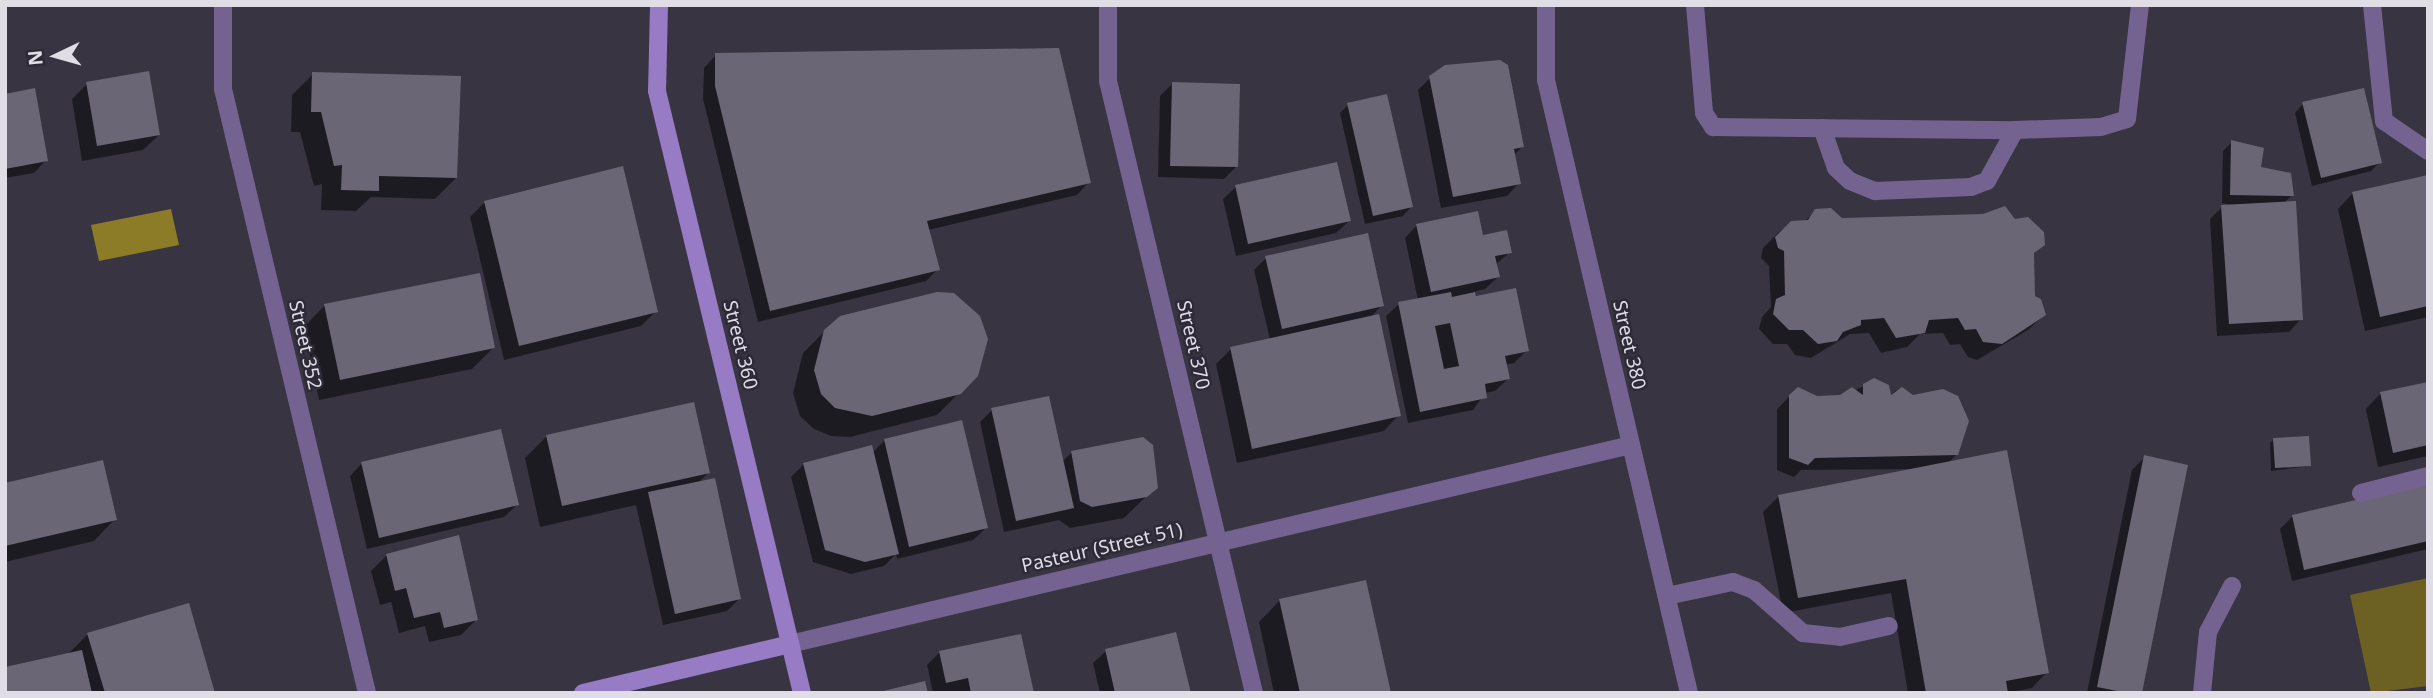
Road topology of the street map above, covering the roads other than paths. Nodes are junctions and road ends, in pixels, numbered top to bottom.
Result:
1 (223, 5) edge
2 (659, 5) edge
3 (1108, 5) edge
4 (1546, 5) edge
5 (1695, 5) edge
6 (2140, 5) edge
7 (2372, 5) edge
8 (1822, 128) junction
9 (2015, 130) junction
10 (2428, 151) edge
11 (1631, 445) junction
12 (2428, 476) edge
13 (2361, 493) dead end
14 (1218, 542) junction
15 (2232, 586) dead end
16 (1667, 596) junction
17 (1889, 626) dead end
18 (790, 644) junction
19 (367, 693) edge
20 (583, 693) edge
21 (802, 693) edge
22 (1254, 693) edge
23 (1689, 693) edge
24 (2202, 693) edge

1 - 19 street, Street 352
2 - 18 street, Street 360
3 - 14 street, Street 370
4 - 11 street, Street 380
5 - 8 street
6 - 9 street
7 - 10 street
8 - 9 street
8 - 9 street
11 - 14 street, Pasteur (Street 51)
11 - 16 street, Street 380
12 - 13 street
14 - 18 street, Pasteur (Street 51)
14 - 22 street, Street 370
15 - 24 street
16 - 17 street
16 - 23 street, Street 380
18 - 20 street, Pasteur (Street 51)
18 - 21 street, Street 360

